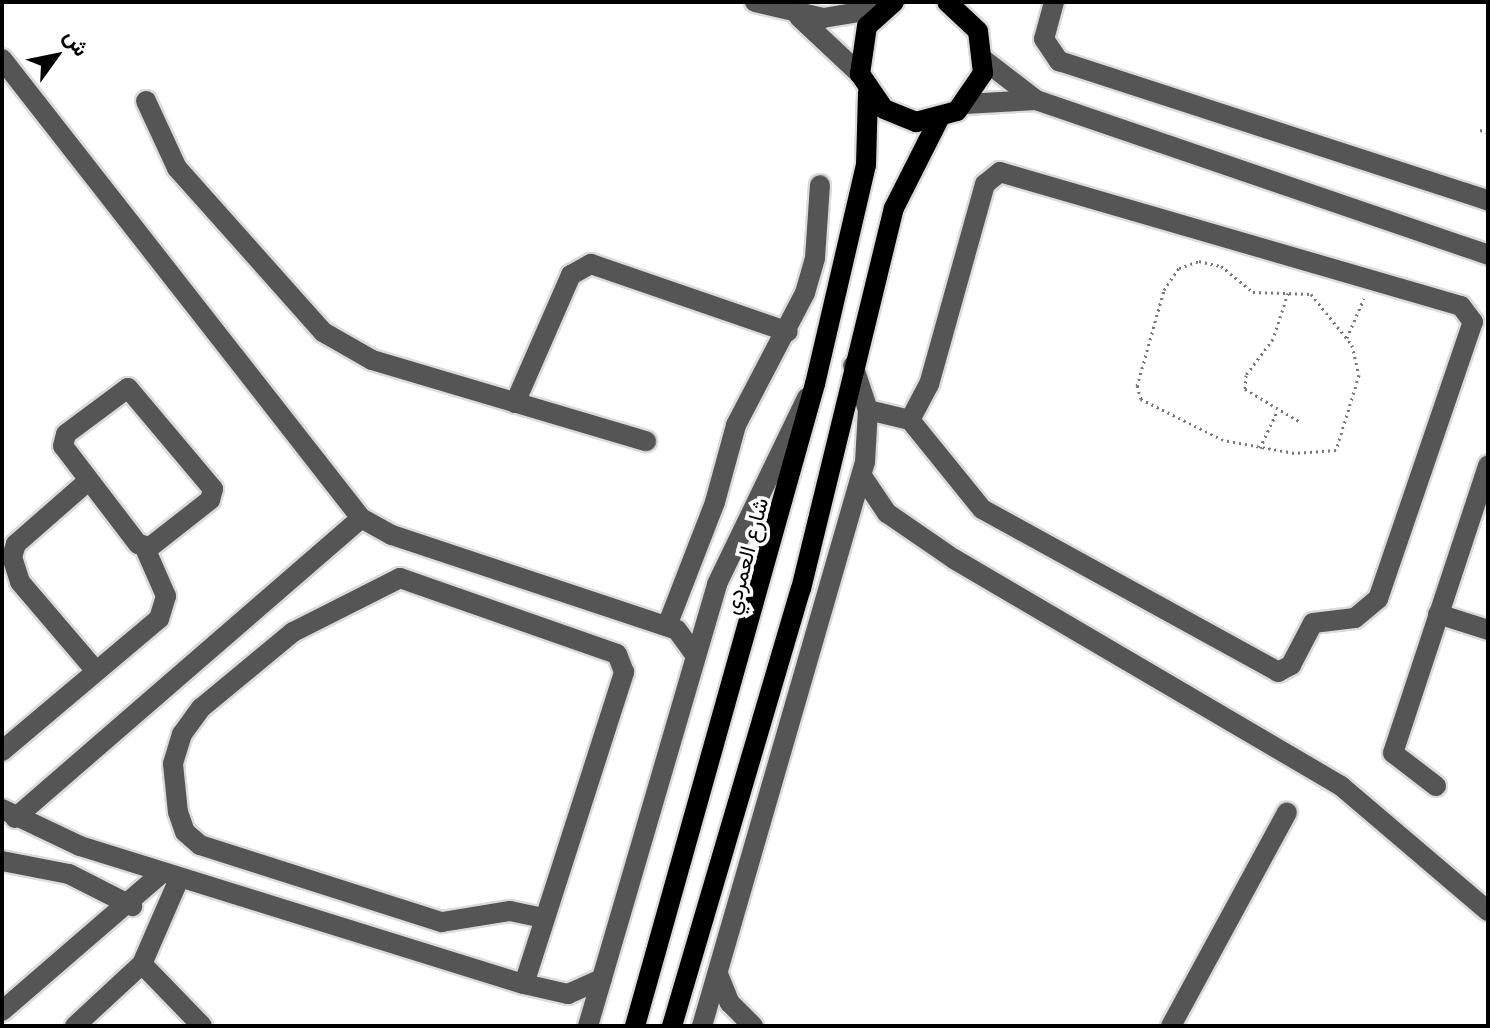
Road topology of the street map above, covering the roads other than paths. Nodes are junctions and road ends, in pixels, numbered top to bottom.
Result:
1 (755, 2) edge
2 (947, 2) edge
3 (972, 2) edge
4 (1054, 2) edge
5 (889, 4) edge
6 (792, 13) junction
7 (978, 31) junction
8 (2, 59) edge
9 (984, 60) junction
10 (864, 83) junction
11 (1036, 100) junction
12 (146, 101) dead end
13 (965, 104) junction
14 (939, 119) junction
15 (820, 185) dead end
16 (1486, 193) edge
17 (1488, 255) edge
18 (788, 332) junction
19 (853, 365) junction
20 (815, 384) junction
21 (515, 403) junction
22 (868, 410) junction
23 (910, 420) junction
24 (646, 441) dead end
25 (1488, 465) edge
26 (862, 476) junction
27 (88, 481) junction
28 (887, 513) junction
29 (361, 518) junction
30 (849, 519) junction
31 (144, 546) junction
32 (709, 609) junction
33 (1438, 614) junction
34 (667, 626) junction
35 (1488, 630) edge
36 (696, 656) junction
37 (96, 671) junction
38 (2, 751) edge
39 (1436, 786) dead end
40 (1287, 812) dead end
41 (9, 814) edge
42 (2, 861) edge
43 (171, 876) junction
44 (132, 906) junction
45 (1488, 911) edge
46 (543, 918) junction
47 (142, 964) junction
48 (718, 974) junction
49 (602, 979) junction
50 (524, 984) junction
51 (559, 994) junction
52 (2, 1011) edge
53 (749, 1022) edge
54 (588, 1025) edge
55 (75, 1026) edge
56 (202, 1026) edge
57 (635, 1026) edge
58 (672, 1026) edge
59 (705, 1026) edge
60 (1171, 1026) edge

1 - 6 street
2 - 7 main road
3 - 7 main road
4 - 16 street
5 - 6 street
5 - 10 main road, شارع العمردي
6 - 10 street
7 - 9 main road
8 - 29 street
9 - 11 street
9 - 13 main road
10 - 14 main road
10 - 20 main road, شارع العمردي
11 - 13 street
11 - 17 street
12 - 21 street
13 - 14 main road
14 - 19 main road
15 - 18 street
18 - 21 street
18 - 34 street
19 - 22 street
19 - 58 main road
20 - 32 street
20 - 57 main road, شارع العمردي
21 - 24 street
22 - 23 street
22 - 26 street
23 - 23 street
25 - 33 street
26 - 28 street
26 - 30 street
27 - 31 street
27 - 31 street
27 - 37 street
28 - 30 street
28 - 45 street
29 - 34 street
29 - 41 street
30 - 48 street
31 - 37 street
32 - 34 street
32 - 36 street
33 - 35 street
33 - 39 street
34 - 36 street
36 - 49 street
37 - 38 street
40 - 60 street
41 - 43 street
42 - 44 street
43 - 44 street
43 - 47 street
43 - 50 street
44 - 52 street
46 - 46 street
46 - 50 street
47 - 55 street
47 - 56 street
48 - 53 street
48 - 59 street
49 - 51 street
49 - 54 street
50 - 51 street
51 - 54 street
53 - 59 street

